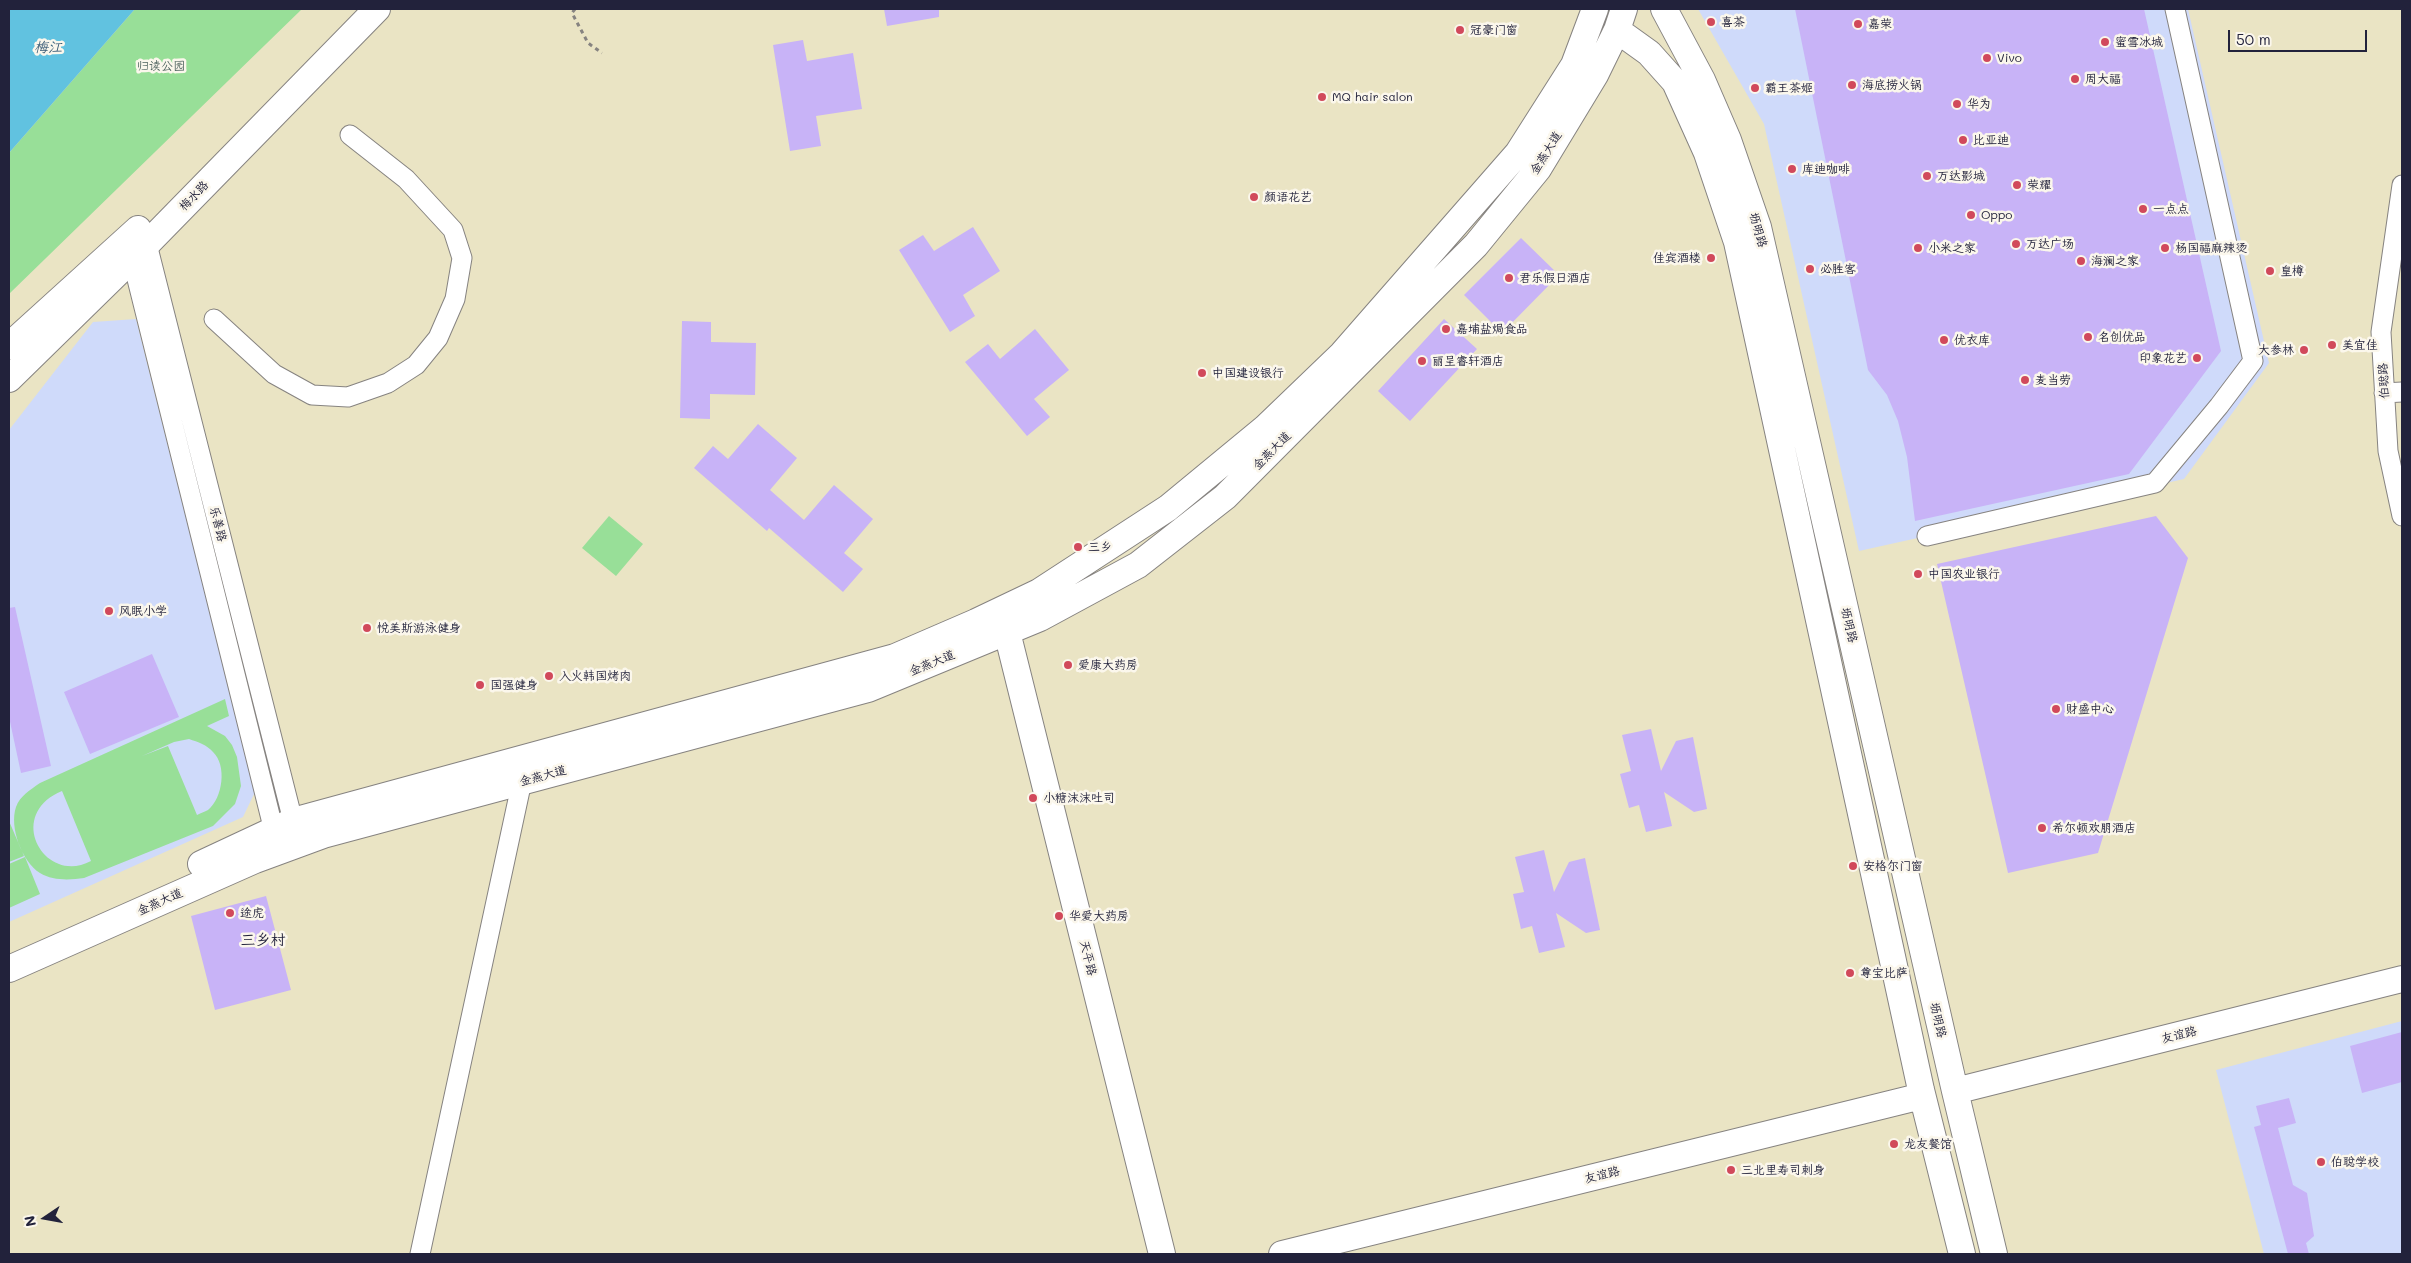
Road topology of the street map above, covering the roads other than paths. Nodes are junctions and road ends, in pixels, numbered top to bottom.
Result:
1 (360, 9) edge
2 (376, 9) edge
3 (1596, 9) edge
4 (1664, 9) edge
5 (2175, 9) edge
6 (1620, 19) edge
7 (350, 134) dead end
8 (2402, 185) edge
9 (134, 245) junction
10 (214, 319) dead end
11 (9, 346) edge
12 (9, 379) edge
13 (2393, 393) edge
14 (2402, 516) edge
15 (1926, 536) dead end
16 (1007, 632) junction
17 (522, 781) junction
18 (284, 826) junction
19 (9, 952) edge
20 (9, 969) edge
21 (2402, 979) edge
22 (2402, 997) edge
23 (1922, 1096) junction
24 (1957, 1099) junction
25 (420, 1254) edge
26 (1162, 1254) edge
27 (1282, 1254) edge
28 (1962, 1254) edge
29 (1994, 1254) edge

1 - 9 main road, 梅水路
2 - 9 main road, 梅水路
3 - 18 main road, 金燕大道
4 - 24 main road, 坜明路
5 - 15 street
6 - 16 main road, 金燕大道
6 - 23 main road, 坜明路
7 - 10 street
8 - 13 street, 伯聪路
9 - 11 main road, 梅水路
9 - 12 main road, 梅水路
9 - 18 street, 乐善路
13 - 14 street, 伯聪路
16 - 17 main road, 金燕大道
16 - 26 main road, 天平路
17 - 20 main road, 金燕大道
17 - 25 street
18 - 19 main road, 金燕大道
21 - 24 main road, 友谊路
22 - 24 main road, 友谊路
23 - 27 main road, 友谊路
23 - 28 main road, 坜明路
24 - 29 main road, 坜明路

